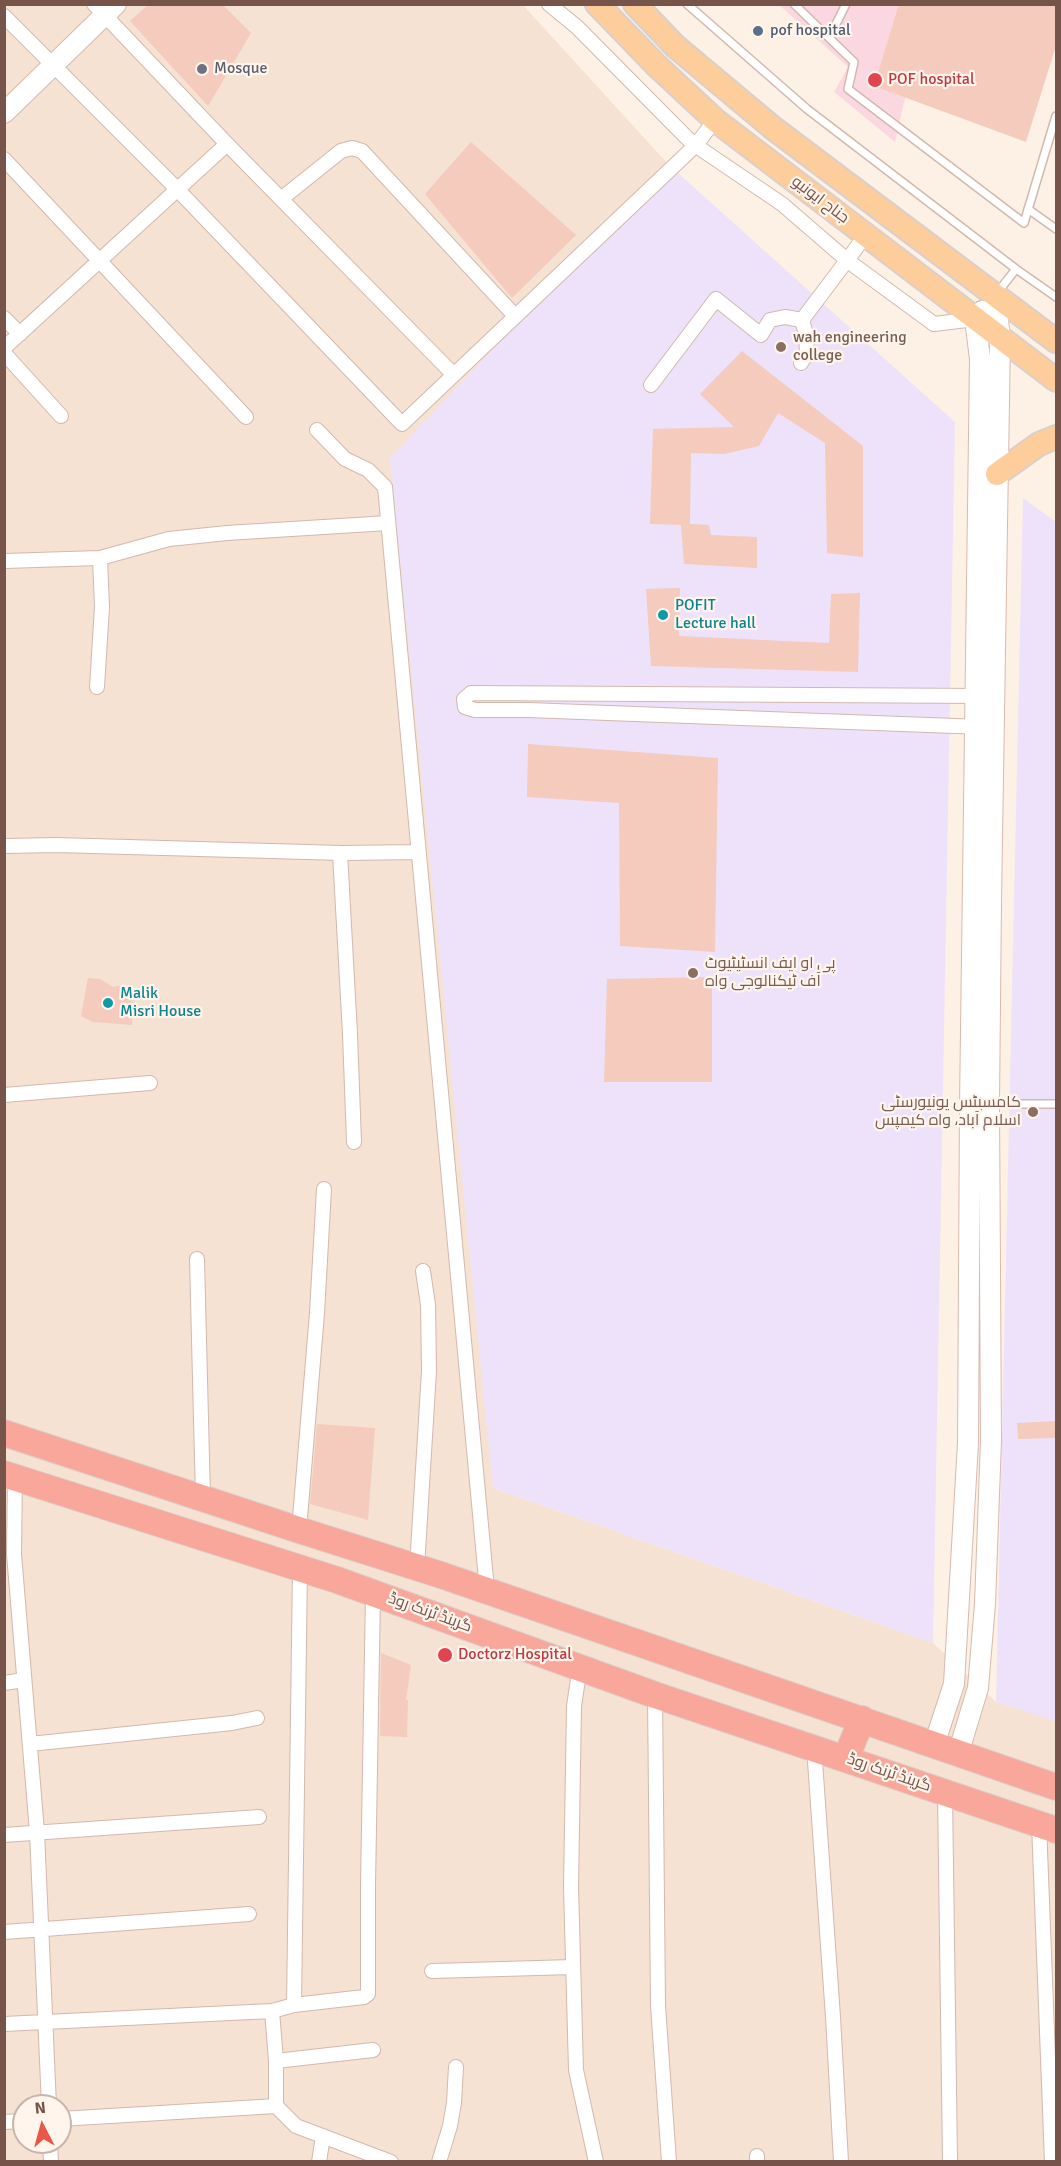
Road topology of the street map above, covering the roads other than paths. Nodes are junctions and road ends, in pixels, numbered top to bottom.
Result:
1 (549, 4) edge
2 (597, 4) edge
3 (635, 4) edge
4 (687, 4) edge
5 (794, 4) edge
6 (806, 4) edge
7 (846, 4) edge
8 (105, 8) edge
9 (801, 11) junction
10 (4, 16) edge
11 (829, 38) junction
12 (53, 66) junction
13 (4, 114) edge
14 (1056, 116) edge
15 (714, 120) junction
16 (227, 144) junction
17 (696, 145) junction
18 (4, 159) edge
19 (177, 189) junction
20 (281, 199) junction
21 (1028, 209) junction
22 (1056, 229) edge
23 (866, 235) junction
24 (848, 261) junction
25 (99, 262) junction
26 (1016, 269) junction
27 (995, 295) junction
28 (1056, 297) edge
29 (515, 316) junction
30 (4, 318) edge
31 (975, 319) junction
32 (802, 320) junction
33 (20, 334) junction
34 (1000, 338) junction
35 (1056, 341) edge
36 (4, 348) edge
37 (4, 353) edge
38 (801, 363) dead end
39 (453, 374) junction
40 (1056, 380) edge
41 (651, 385) dead end
42 (61, 416) dead end
43 (246, 417) dead end
44 (317, 430) dead end
45 (1056, 437) edge
46 (988, 474) junction
47 (388, 523) junction
48 (100, 558) junction
49 (4, 561) edge
50 (97, 687) dead end
51 (985, 696) junction
52 (984, 727) junction
53 (4, 846) edge
54 (419, 852) junction
55 (340, 853) junction
56 (150, 1083) dead end
57 (4, 1095) edge
58 (1056, 1104) edge
59 (980, 1105) junction
60 (354, 1142) dead end
61 (324, 1189) dead end
62 (196, 1259) dead end
63 (423, 1271) dead end
64 (4, 1433) edge
65 (10, 1476) edge
66 (203, 1499) junction
67 (299, 1530) junction
68 (417, 1567) junction
69 (300, 1568) junction
70 (487, 1590) junction
71 (373, 1593) junction
72 (580, 1666) junction
73 (24, 1680) junction
74 (4, 1683) edge
75 (655, 1695) junction
76 (257, 1718) dead end
77 (862, 1719) junction
78 (30, 1744) junction
79 (934, 1745) junction
80 (814, 1747) junction
81 (958, 1754) junction
82 (846, 1758) junction
83 (1056, 1787) edge
84 (945, 1792) junction
85 (259, 1816) dead end
86 (1048, 1827) edge
87 (37, 1832) junction
88 (4, 1835) edge
89 (249, 1914) dead end
90 (41, 1931) junction
91 (4, 1932) edge
92 (573, 1967) junction
93 (432, 1971) dead end
94 (294, 2006) junction
95 (272, 2011) junction
96 (46, 2023) junction
97 (4, 2024) edge
98 (373, 2050) dead end
99 (276, 2061) junction
100 (456, 2067) dead end
101 (49, 2094) edge
102 (276, 2106) junction
103 (72, 2118) edge
104 (323, 2136) junction
105 (320, 2162) edge
106 (391, 2162) edge
107 (439, 2162) edge
108 (596, 2162) edge
109 (669, 2162) edge
110 (841, 2162) edge
111 (950, 2162) edge
112 (1052, 2162) edge

1 - 17 street
2 - 15 main road, جناح ایونیو
3 - 27 main road, جناح ایونیو
4 - 26 lane
5 - 9 lane
6 - 9 lane
7 - 11 lane
8 - 12 street
8 - 16 street
9 - 11 lane
10 - 12 street
11 - 21 lane
12 - 13 street
12 - 19 street
14 - 21 lane
15 - 17 street
15 - 23 main road, جناح ایونیو
16 - 19 street
16 - 20 street
17 - 24 street
17 - 29 street
18 - 25 street
19 - 25 street
19 - 39 street
20 - 29 street
20 - 39 street
21 - 22 lane
23 - 24 street
23 - 31 main road, جناح ایونیو
24 - 31 street
24 - 32 street
25 - 33 street
25 - 43 street
26 - 27 lane
26 - 28 lane
27 - 31 street
27 - 34 street
27 - 35 main road, جناح ایونیو
29 - 39 street
30 - 33 street
31 - 34 main road, جناح ایونیو
31 - 46 street
32 - 38 street
32 - 41 street
33 - 36 street
34 - 40 main road, جناح ایونیو
34 - 46 street
37 - 42 street
44 - 47 street
45 - 46 main road
46 - 51 street
47 - 48 street
47 - 54 street
48 - 49 street
48 - 50 street
51 - 52 street
51 - 52 street
52 - 59 street
53 - 55 street
54 - 55 street
54 - 70 street
55 - 60 street
56 - 57 street
58 - 59 lane
59 - 79 street
59 - 81 street
61 - 67 street
62 - 66 street
63 - 68 street
64 - 66 highway
65 - 69 highway, گرینڈ ٹرنک روڈ
65 - 73 street
66 - 67 highway
67 - 68 highway
68 - 70 highway
69 - 71 highway, گرینڈ ٹرنک روڈ
69 - 94 street
70 - 77 highway
71 - 72 highway, گرینڈ ٹرنک روڈ
71 - 94 street
72 - 75 highway, گرینڈ ٹرنک روڈ
72 - 92 street
73 - 74 street
73 - 78 street
75 - 80 highway, گرینڈ ٹرنک روڈ
75 - 109 street
76 - 78 street
77 - 79 highway
77 - 82 highway
78 - 87 street
79 - 81 highway
80 - 82 highway, گرینڈ ٹرنک روڈ
80 - 110 street
81 - 83 highway
82 - 84 highway, گرینڈ ٹرنک روڈ
84 - 86 highway, گرینڈ ٹرنک روڈ
84 - 111 street
85 - 87 street
86 - 112 street
87 - 88 street
87 - 90 street
89 - 90 street
90 - 91 street
90 - 96 street
92 - 93 street
92 - 108 street
94 - 95 street
95 - 96 street
95 - 99 street
96 - 97 street
96 - 101 street
98 - 99 street
99 - 102 street
100 - 107 street
102 - 103 street
102 - 104 street
104 - 105 street
104 - 106 street

